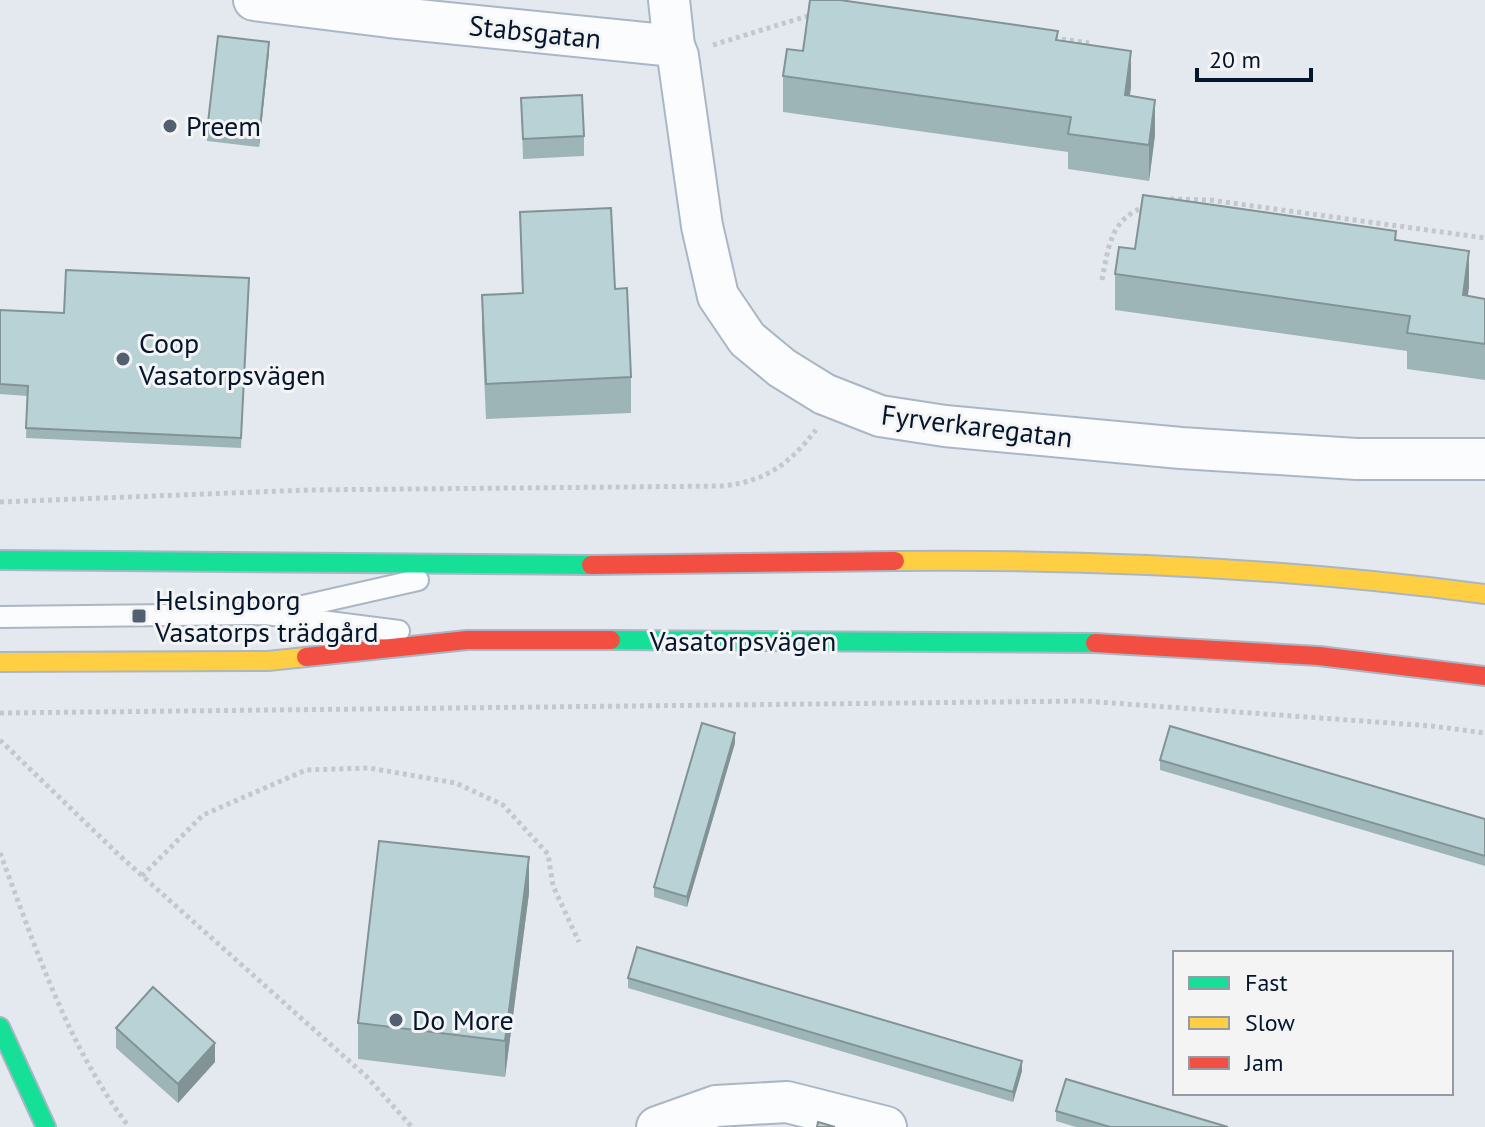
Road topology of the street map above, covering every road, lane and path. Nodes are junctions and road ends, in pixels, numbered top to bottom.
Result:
1 (254, 0) edge
2 (669, 0) edge
3 (821, 12) edge
4 (1041, 37) edge
5 (1089, 43) edge
6 (676, 51) junction
7 (1485, 238) edge
8 (1102, 280) dead end
9 (839, 401) junction
10 (1485, 459) edge
11 (0, 502) edge
12 (0, 560) edge
13 (481, 566) junction
14 (1485, 594) edge
15 (266, 614) junction
16 (0, 617) edge
17 (467, 640) junction
18 (0, 662) edge
19 (1485, 676) edge
20 (0, 713) edge
21 (1485, 733) edge
22 (0, 740) edge
23 (0, 853) edge
24 (142, 876) junction
25 (579, 942) dead end
26 (0, 1027) edge
27 (46, 1127) edge
28 (129, 1127) edge
29 (412, 1127) edge
30 (657, 1127) edge
31 (886, 1127) edge

1 - 6 street, Stabsgatan
2 - 6 street, Fyrverkaregatan
3 - 6 path
4 - 5 path
6 - 9 street, Fyrverkaregatan
7 - 8 path
9 - 10 street, Fyrverkaregatan
9 - 11 path
12 - 13 main road
13 - 14 main road
13 - 15 lane
15 - 16 lane
15 - 17 lane
17 - 18 main road, Vasatorpsvägen
17 - 19 main road, Vasatorpsvägen
20 - 21 path
22 - 24 path
23 - 28 path
24 - 25 path
24 - 29 path
26 - 27 main road
30 - 31 street

